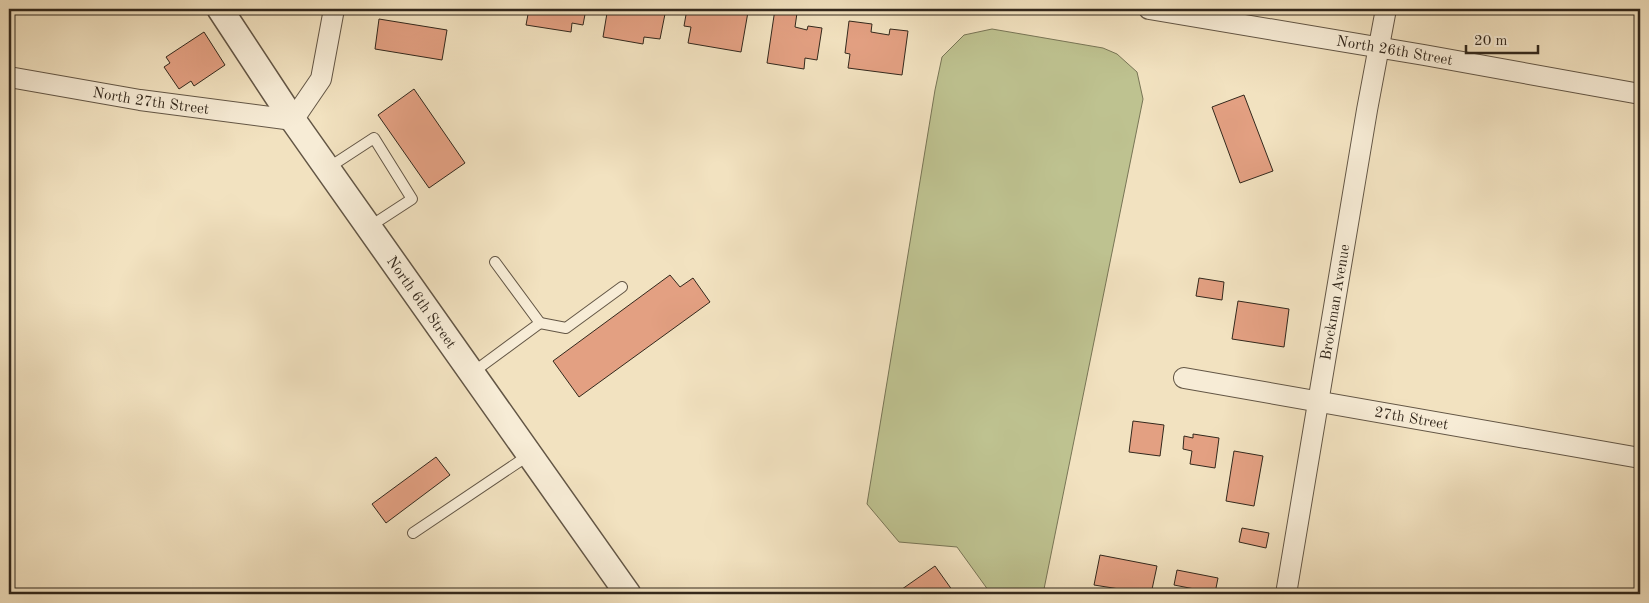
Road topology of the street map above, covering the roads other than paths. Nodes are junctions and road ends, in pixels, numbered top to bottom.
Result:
1 (220, 9) edge
2 (334, 9) edge
3 (1149, 9) edge
4 (1386, 9) edge
5 (1380, 48) junction
6 (9, 77) edge
7 (1640, 94) edge
8 (293, 120) junction
9 (328, 168) junction
10 (369, 227) junction
11 (494, 262) dead end
12 (622, 287) dead end
13 (540, 323) junction
14 (472, 373) junction
15 (1184, 378) dead end
16 (1319, 402) junction
17 (530, 455) junction
18 (1640, 458) edge
19 (413, 532) dead end
20 (628, 594) edge
21 (1286, 594) edge

1 - 8 street, North 6th Street
2 - 8 street
3 - 5 street, North 26th Street
4 - 5 street, Brockman Avenue
5 - 7 street, North 26th Street
5 - 16 street, Brockman Avenue
6 - 8 street, North 27th Street
8 - 9 street, North 6th Street
9 - 10 street, North 6th Street
9 - 10 lane
10 - 14 street, North 6th Street
11 - 13 lane
12 - 13 lane
13 - 14 lane
14 - 17 street, North 6th Street
15 - 16 street, 27th Street
16 - 18 street, 27th Street
16 - 21 street, Brockman Avenue
17 - 19 lane
17 - 20 street, North 6th Street

